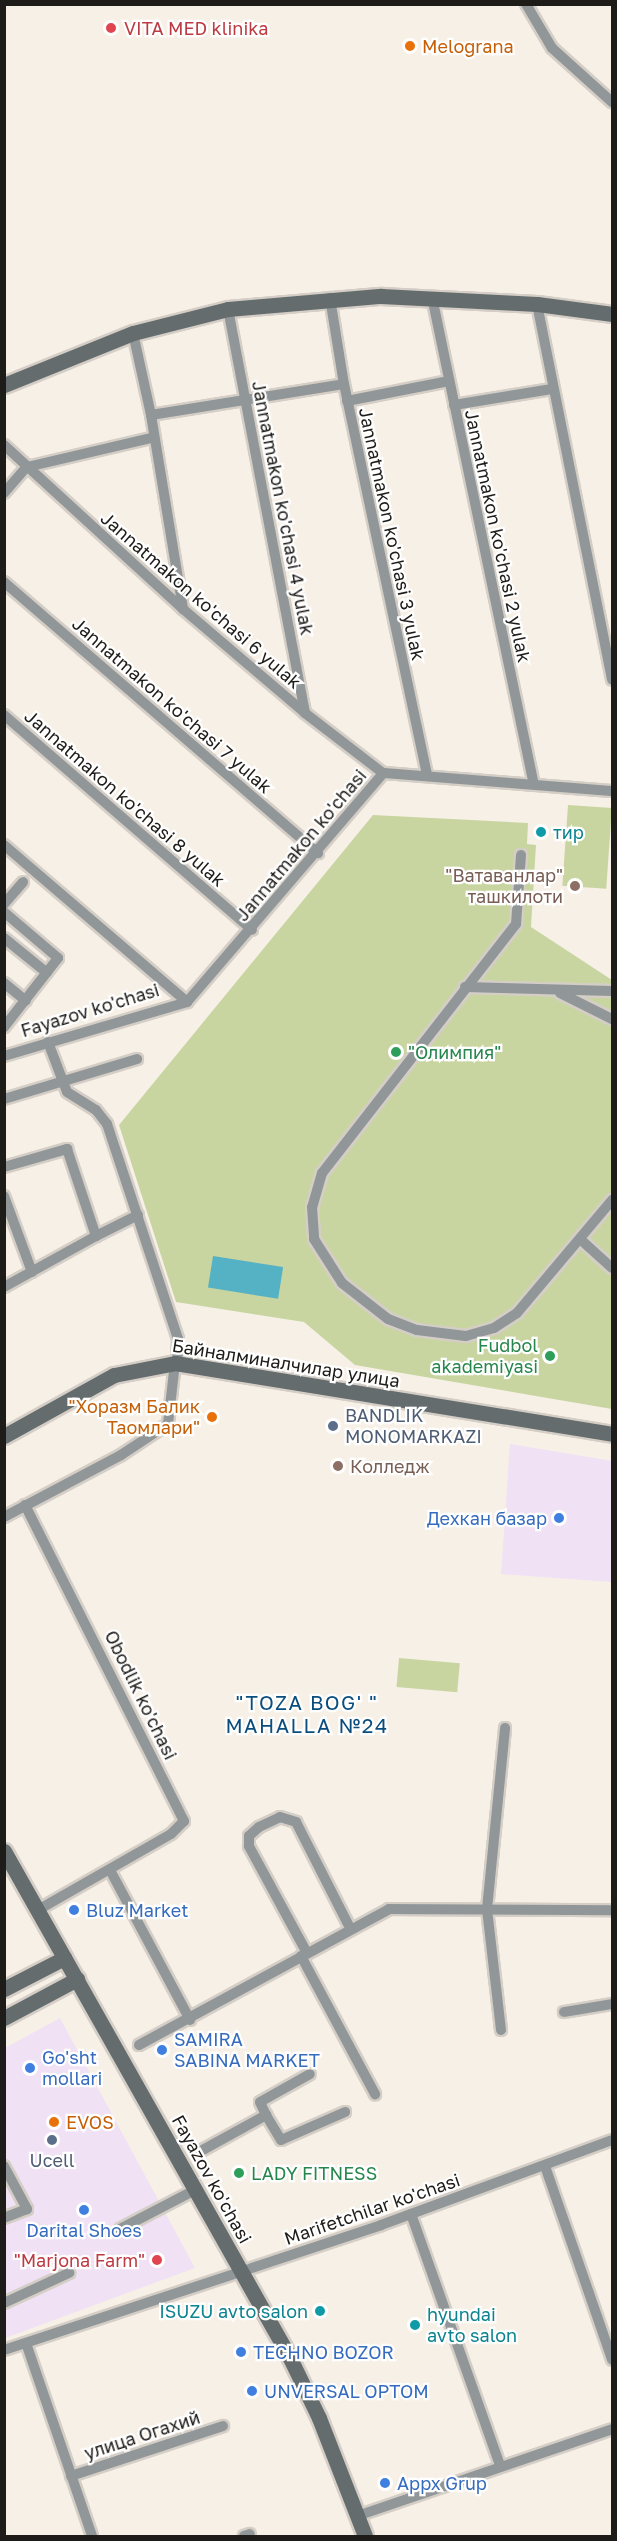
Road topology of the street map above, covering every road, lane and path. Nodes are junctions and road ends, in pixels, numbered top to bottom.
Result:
1 (526, 4) edge
2 (612, 102) edge
3 (432, 297) junction
4 (330, 298) junction
5 (537, 304) junction
6 (228, 309) junction
7 (612, 314) edge
8 (133, 333) junction
9 (449, 381) junction
10 (344, 384) junction
11 (4, 385) edge
12 (552, 389) junction
13 (247, 400) junction
14 (347, 401) junction
15 (454, 405) junction
16 (151, 415) junction
17 (152, 438) junction
18 (4, 445) edge
19 (27, 467) junction
20 (4, 493) edge
21 (4, 582) edge
22 (183, 609) junction
23 (612, 680) edge
24 (305, 713) junction
25 (4, 716) edge
26 (383, 773) junction
27 (426, 775) junction
28 (533, 782) junction
29 (612, 791) edge
30 (4, 845) edge
31 (318, 853) junction
32 (521, 855) dead end
33 (24, 882) dead end
34 (4, 904) edge
35 (4, 912) edge
36 (252, 930) junction
37 (4, 938) edge
38 (47, 973) junction
39 (4, 983) edge
40 (465, 987) junction
41 (555, 990) junction
42 (612, 991) edge
43 (26, 1001) junction
44 (187, 1002) junction
45 (612, 1019) edge
46 (4, 1028) edge
47 (48, 1042) junction
48 (4, 1056) edge
49 (137, 1059) dead end
50 (61, 1081) junction
51 (4, 1099) edge
52 (4, 1167) edge
53 (4, 1196) edge
54 (612, 1200) edge
55 (138, 1215) junction
56 (96, 1236) junction
57 (580, 1239) junction
58 (612, 1268) edge
59 (32, 1272) junction
60 (4, 1287) edge
61 (176, 1363) junction
62 (612, 1434) edge
63 (4, 1436) edge
64 (25, 1505) junction
65 (4, 1517) edge
66 (505, 1728) dead end
67 (4, 1851) edge
68 (110, 1870) junction
69 (487, 1909) junction
70 (38, 1910) junction
71 (612, 1910) edge
72 (350, 1928) junction
73 (304, 1955) junction
74 (64, 1958) junction
75 (76, 1979) junction
76 (4, 1989) edge
77 (612, 2004) edge
78 (564, 2012) dead end
79 (4, 2018) edge
80 (190, 2019) junction
81 (501, 2030) dead end
82 (139, 2045) dead end
83 (310, 2074) dead end
84 (375, 2094) dead end
85 (345, 2112) dead end
86 (266, 2115) junction
87 (612, 2140) edge
88 (200, 2152) dead end
89 (4, 2166) edge
90 (545, 2166) junction
91 (195, 2190) junction
92 (411, 2214) junction
93 (4, 2218) edge
94 (120, 2229) dead end
95 (241, 2272) junction
96 (69, 2273) dead end
97 (4, 2303) edge
98 (26, 2343) junction
99 (4, 2350) edge
100 (612, 2360) edge
101 (224, 2426) dead end
102 (612, 2429) edge
103 (500, 2465) junction
104 (71, 2476) junction
105 (357, 2516) junction
106 (92, 2536) edge
107 (364, 2536) edge

1 - 2 street
3 - 4 street
3 - 5 street
3 - 9 street, Jannatmakon ko'chasi 2 yulak
4 - 6 street
4 - 10 street, Jannatmakon ko'chasi 3 yulak
5 - 7 street
5 - 12 street
6 - 8 street
6 - 13 street, Jannatmakon ko'chasi 4 yulak
8 - 11 street
8 - 16 street
9 - 14 street
9 - 15 street, Jannatmakon ko'chasi 2 yulak
10 - 13 street
10 - 14 street, Jannatmakon ko'chasi 3 yulak
12 - 15 street
12 - 23 street
13 - 16 street
13 - 24 street, Jannatmakon ko'chasi 4 yulak
14 - 27 street, Jannatmakon ko'chasi 3 yulak
15 - 28 street, Jannatmakon ko'chasi 2 yulak
16 - 17 street
17 - 19 street
17 - 22 street
18 - 19 street, Jannatmakon ko'chasi 6 yulak
19 - 20 street
19 - 22 street, Jannatmakon ko'chasi 6 yulak
21 - 31 street, Jannatmakon ko'chasi 7 yulak
22 - 24 street, Jannatmakon ko'chasi 6 yulak
24 - 26 street, Jannatmakon ko'chasi 6 yulak
25 - 36 street, Jannatmakon ko'chasi 8 yulak
26 - 27 street, Jannatmakon ko'chasi
26 - 31 street, Jannatmakon ko'chasi
27 - 28 street, Jannatmakon ko'chasi
28 - 29 street, Jannatmakon ko'chasi
30 - 44 street
31 - 36 street, Jannatmakon ko'chasi
32 - 40 street
33 - 34 street
35 - 38 street
36 - 44 street, Jannatmakon ko'chasi
37 - 38 street
38 - 43 street, Fayazov ko'chasi
39 - 43 street, Fayazov ko'chasi
40 - 41 street
40 - 57 street
41 - 42 street
41 - 45 street
43 - 46 street, Fayazov ko'chasi
44 - 47 street, Fayazov ko'chasi
47 - 48 street, Fayazov ko'chasi
47 - 50 street
49 - 50 street
50 - 51 street
50 - 55 street
52 - 56 street
53 - 59 street
54 - 57 street
55 - 56 street
55 - 61 street
56 - 59 street
57 - 58 street
59 - 60 street
61 - 62 street, Байналминалчилар улица
61 - 63 street, Байналминалчилар улица
61 - 64 street
64 - 65 street
64 - 68 street, Obodlik ko'chasi
66 - 69 street
67 - 70 street, Fayazov ko'chasi
68 - 70 street, Obodlik ko'chasi
68 - 80 street
69 - 71 street
69 - 72 street
69 - 81 street
70 - 74 street, Fayazov ko'chasi
72 - 73 street
72 - 73 street
73 - 80 street
73 - 84 street
74 - 75 street, Fayazov ko'chasi
74 - 76 street
75 - 79 street
75 - 91 street, Fayazov ko'chasi
77 - 78 street
80 - 82 street
83 - 86 street
85 - 86 street
86 - 88 street
87 - 90 street, Marifetchilar ko'chasi
89 - 93 street
90 - 92 street, Marifetchilar ko'chasi
90 - 100 street
91 - 94 street
91 - 95 street, Fayazov ko'chasi
92 - 95 street, Marifetchilar ko'chasi
92 - 103 street
95 - 98 street, Marifetchilar ko'chasi
95 - 105 street, Fayazov ko'chasi
96 - 97 street
98 - 99 street, Marifetchilar ko'chasi
98 - 104 street, улица Огахий
101 - 104 street, улица Огахий
102 - 103 street
103 - 105 street
104 - 106 street, улица Огахий
105 - 107 street, Fayazov ko'chasi

